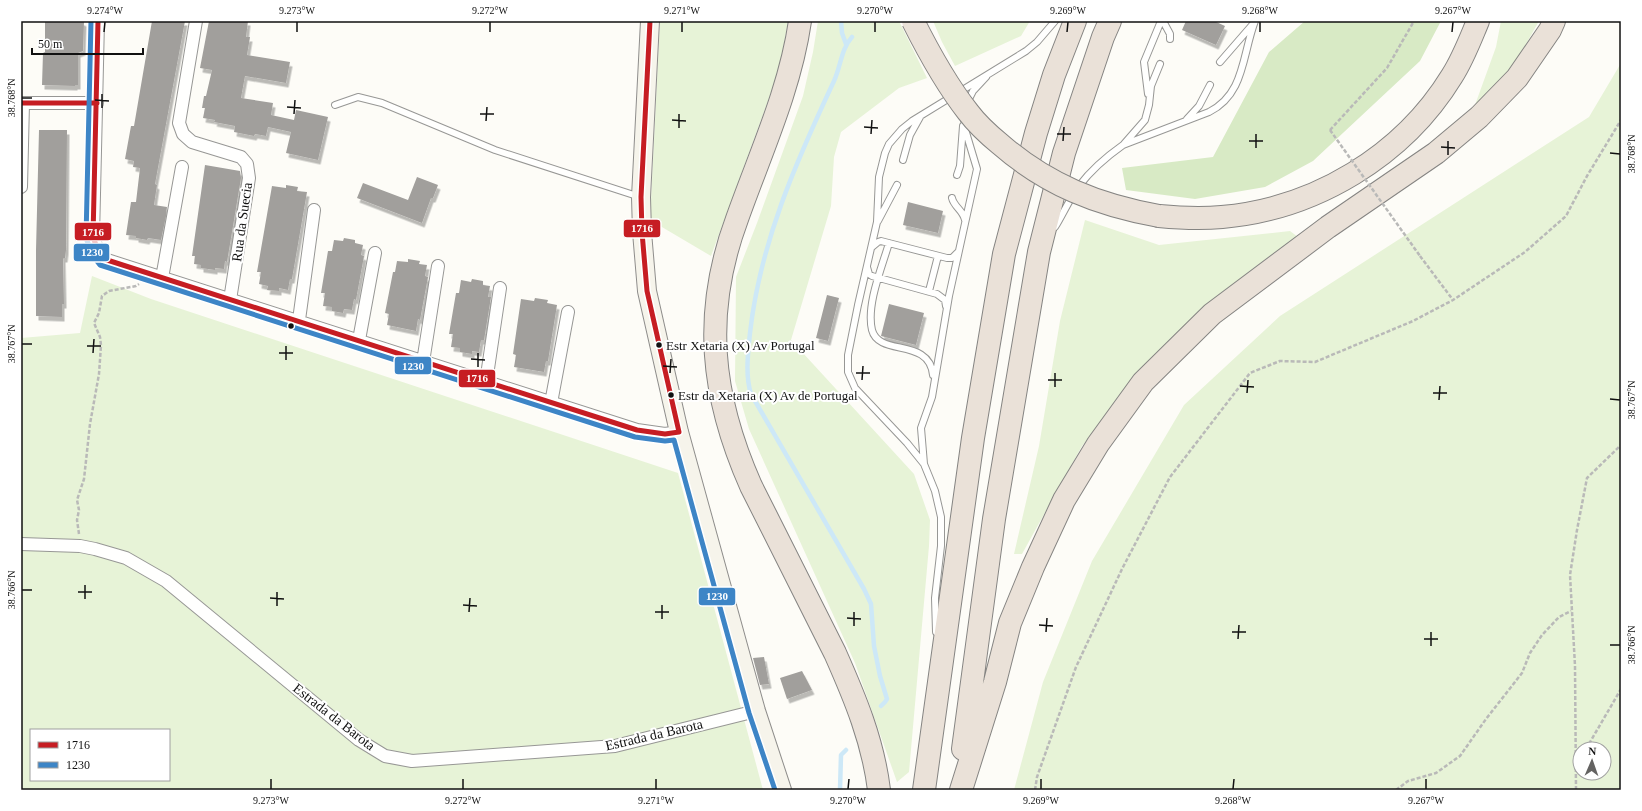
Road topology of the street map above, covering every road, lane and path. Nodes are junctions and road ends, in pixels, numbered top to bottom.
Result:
1 (98, 21) edge
2 (196, 21) edge
3 (650, 21) edge
4 (800, 21) edge
5 (913, 21) edge
6 (1055, 21) edge
7 (1075, 21) edge
8 (1110, 21) edge
9 (1162, 21) edge
10 (1414, 21) edge
11 (1478, 21) edge
12 (1554, 21) edge
13 (1254, 22) edge
14 (1170, 39) dead end
15 (1220, 62) dead end
16 (1160, 64) dead end
17 (993, 70) junction
18 (1210, 85) dead end
19 (22, 103) edge
20 (97, 103) junction
21 (335, 104) dead end
22 (1149, 105) junction
23 (922, 114) junction
24 (964, 117) junction
25 (1621, 120) edge
26 (1182, 123) junction
27 (1123, 145) junction
28 (903, 160) dead end
29 (182, 167) dead end
30 (21, 174) edge
31 (957, 175) dead end
32 (897, 185) dead end
33 (21, 187) edge
34 (641, 197) junction
35 (952, 198) dead end
36 (314, 210) dead end
37 (966, 220) junction
38 (877, 222) junction
39 (889, 243) junction
40 (872, 247) junction
41 (958, 251) junction
42 (1040, 252) junction
43 (375, 253) dead end
44 (938, 256) junction
45 (438, 266) dead end
46 (867, 266) junction
47 (149, 273) junction
48 (162, 278) junction
49 (879, 278) junction
50 (500, 288) dead end
51 (929, 291) junction
52 (230, 300) junction
53 (1454, 300) junction
54 (947, 310) junction
55 (568, 312) dead end
56 (298, 320) junction
57 (359, 340) junction
58 (423, 362) junction
59 (934, 381) junction
60 (486, 382) junction
61 (551, 402) junction
62 (680, 432) junction
63 (1621, 445) edge
64 (924, 464) junction
65 (21, 544) edge
66 (80, 546) junction
67 (1571, 611) junction
68 (936, 635) dead end
69 (937, 650) dead end
70 (938, 688) junction
71 (1621, 689) edge
72 (756, 711) junction
73 (1576, 741) edge
74 (1591, 741) edge
75 (782, 790) edge
76 (879, 790) edge
77 (924, 790) edge
78 (957, 790) edge
79 (961, 790) edge
80 (1035, 790) edge
81 (1396, 790) edge

1 - 20 street
2 - 52 street, Rua da Suecia
3 - 34 street
4 - 76 highway
5 - 11 highway, bridge
6 - 17 lane
7 - 70 highway
8 - 42 highway
9 - 14 lane
9 - 22 lane
10 - 53 path, bridge
12 - 79 highway
13 - 15 lane
13 - 26 lane
16 - 22 lane
17 - 23 lane
17 - 24 lane
18 - 26 lane
19 - 20 street
19 - 30 street
20 - 47 street
21 - 34 lane
22 - 27 lane
23 - 28 lane
23 - 38 lane
24 - 31 lane
24 - 37 lane
25 - 53 path
26 - 27 lane
27 - 42 lane
29 - 48 street
30 - 33 street
32 - 38 lane
34 - 62 street
35 - 37 lane
36 - 56 street
37 - 41 lane
38 - 40 lane
39 - 40 lane
39 - 44 lane
39 - 49 lane
40 - 46 lane
41 - 44 lane
41 - 54 lane
42 - 78 highway
43 - 57 street
44 - 51 lane
45 - 58 street
46 - 49 lane
46 - 64 lane
47 - 48 street
47 - 66 path
48 - 52 street
49 - 51 lane
49 - 59 lane
50 - 60 street
51 - 54 lane
52 - 56 street
53 - 80 path
54 - 59 lane
55 - 61 street
56 - 57 street
57 - 58 street
58 - 60 street
59 - 64 lane
60 - 61 street
61 - 62 street
62 - 72 street
63 - 67 path
64 - 68 lane
65 - 66 street, Estrada da Barota
66 - 72 street, Estrada da Barota
67 - 73 path
67 - 81 path
69 - 70 lane
70 - 77 highway
71 - 74 path
72 - 75 street

